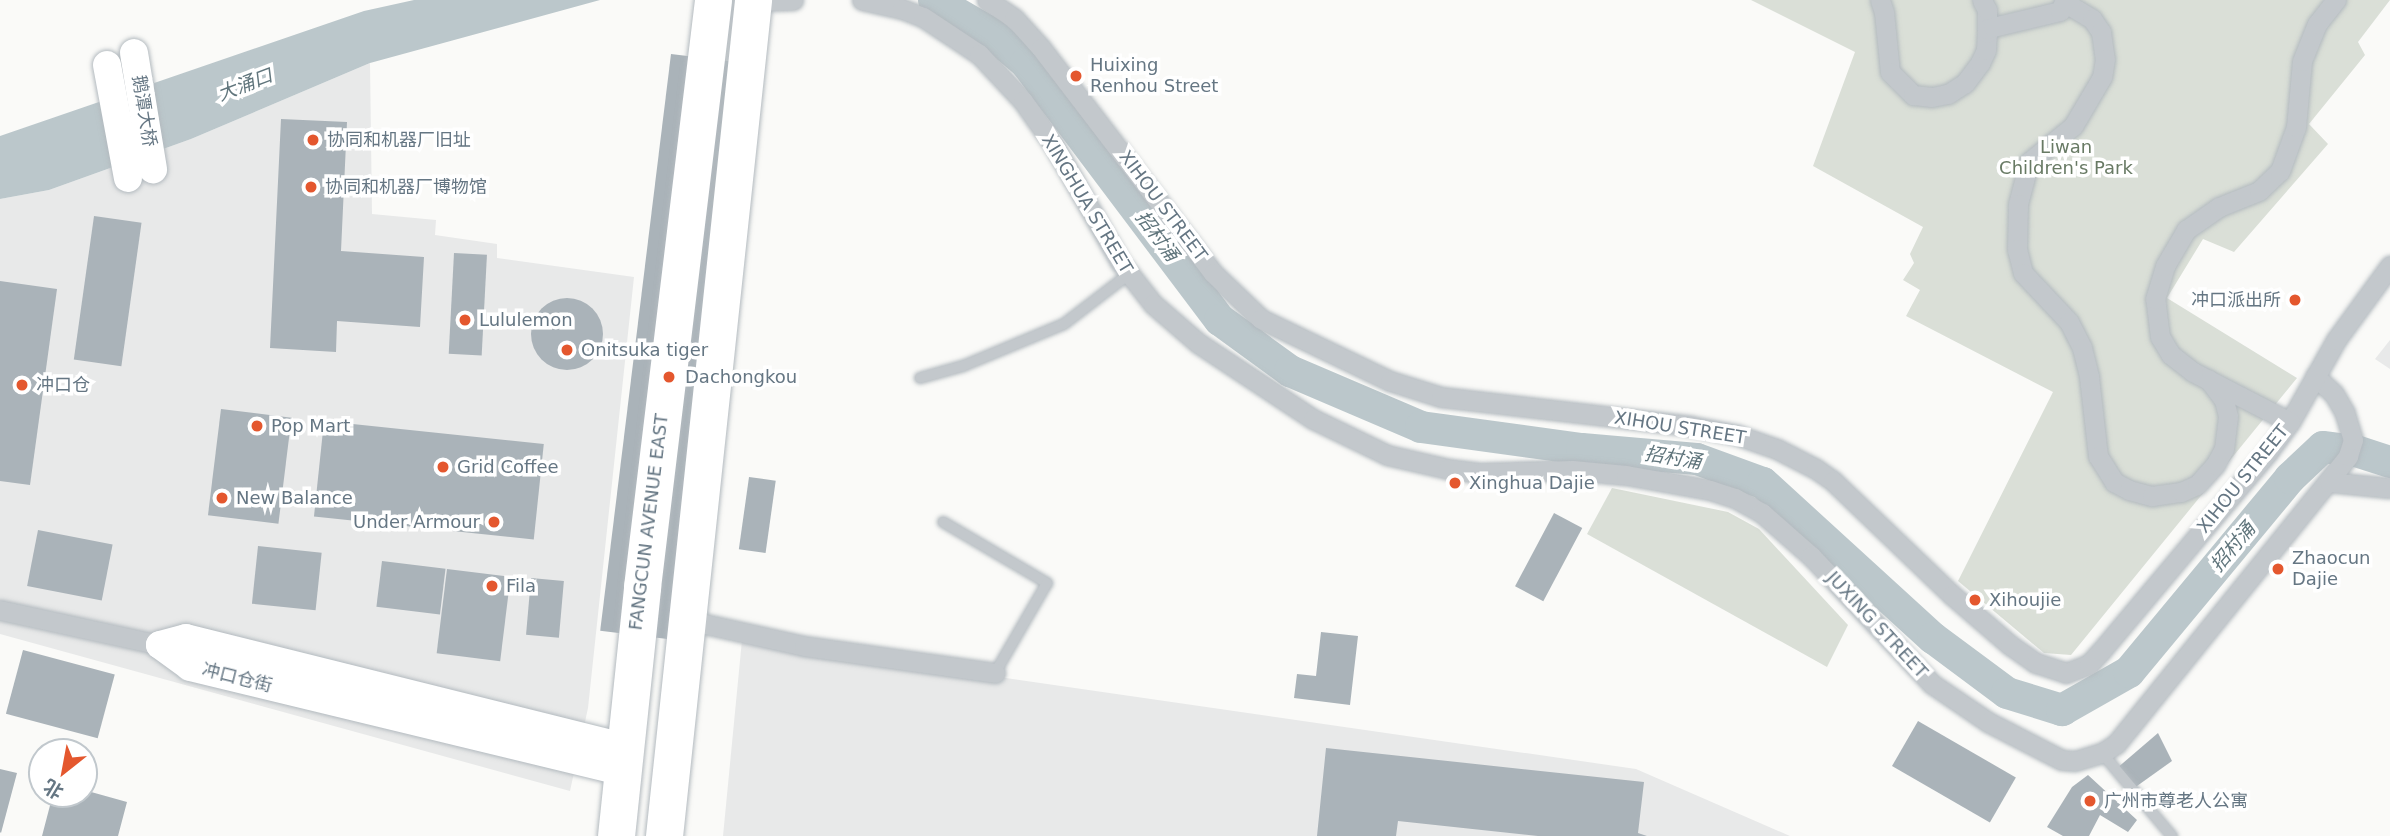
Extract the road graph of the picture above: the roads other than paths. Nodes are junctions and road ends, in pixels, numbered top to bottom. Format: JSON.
{"nodes":[{"id":1,"x":712,"y":0,"type":"edge"},
{"id":2,"x":793,"y":0,"type":"edge"},
{"id":3,"x":862,"y":0,"type":"edge"},
{"id":4,"x":987,"y":0,"type":"edge"},
{"id":5,"x":1880,"y":0,"type":"edge"},
{"id":6,"x":1982,"y":0,"type":"edge"},
{"id":7,"x":2336,"y":0,"type":"edge"},
{"id":8,"x":753,"y":1,"type":"edge"},
{"id":9,"x":2064,"y":1,"type":"edge"},
{"id":10,"x":1987,"y":33,"type":"junction"},
{"id":11,"x":134,"y":53,"type":"dead end"},
{"id":12,"x":107,"y":65,"type":"dead end"},
{"id":13,"x":2390,"y":266,"type":"edge"},
{"id":14,"x":1129,"y":274,"type":"junction"},
{"id":15,"x":2315,"y":376,"type":"junction"},
{"id":16,"x":919,"y":377,"type":"dead end"},
{"id":17,"x":2208,"y":379,"type":"junction"},
{"id":18,"x":2290,"y":422,"type":"junction"},
{"id":19,"x":1387,"y":455,"type":"joint"},
{"id":20,"x":2334,"y":475,"type":"junction"},
{"id":21,"x":2390,"y":488,"type":"edge"},
{"id":22,"x":943,"y":522,"type":"dead end"},
{"id":23,"x":0,"y":610,"type":"edge"},
{"id":24,"x":687,"y":620,"type":"junction"},
{"id":25,"x":160,"y":645,"type":"joint"},
{"id":26,"x":995,"y":673,"type":"joint"},
{"id":27,"x":2102,"y":753,"type":"junction"},
{"id":28,"x":623,"y":759,"type":"junction"},
{"id":29,"x":616,"y":836,"type":"edge"},
{"id":30,"x":664,"y":836,"type":"edge"},
{"id":31,"x":2172,"y":836,"type":"edge"}],
"edges":[{"from":1,"to":28,"type":"highway","name":"FANGCUN AVENUE EAST"},
{"from":2,"to":8,"type":"street"},
{"from":3,"to":14,"type":"street","name":"XINGHUA STREET"},
{"from":4,"to":18,"type":"street","name":"XIHOU STREET"},
{"from":5,"to":10,"type":"street"},
{"from":6,"to":10,"type":"street"},
{"from":7,"to":17,"type":"street"},
{"from":8,"to":24,"type":"highway"},
{"from":9,"to":10,"type":"street"},
{"from":9,"to":17,"type":"street"},
{"from":11,"to":12,"type":"street","name":"鹅潭大桥"},
{"from":13,"to":15,"type":"street","name":"XIHOU STREET"},
{"from":14,"to":16,"type":"lane"},
{"from":14,"to":19,"type":"street","name":"XINGHUA STREET"},
{"from":15,"to":18,"type":"street","name":"XIHOU STREET"},
{"from":15,"to":20,"type":"street","name":"JUXING STREET"},
{"from":17,"to":18,"type":"street"},
{"from":19,"to":27,"type":"street","name":"JUXING STREET"},
{"from":20,"to":21,"type":"street"},
{"from":20,"to":27,"type":"street","name":"JUXING STREET"},
{"from":22,"to":26,"type":"lane"},
{"from":23,"to":25,"type":"street"},
{"from":24,"to":26,"type":"street"},
{"from":24,"to":30,"type":"highway"},
{"from":25,"to":28,"type":"street","name":"冲口仓街"},
{"from":27,"to":31,"type":"lane"},
{"from":28,"to":29,"type":"highway","name":"FANGCUN AVENUE EAST"}]}
